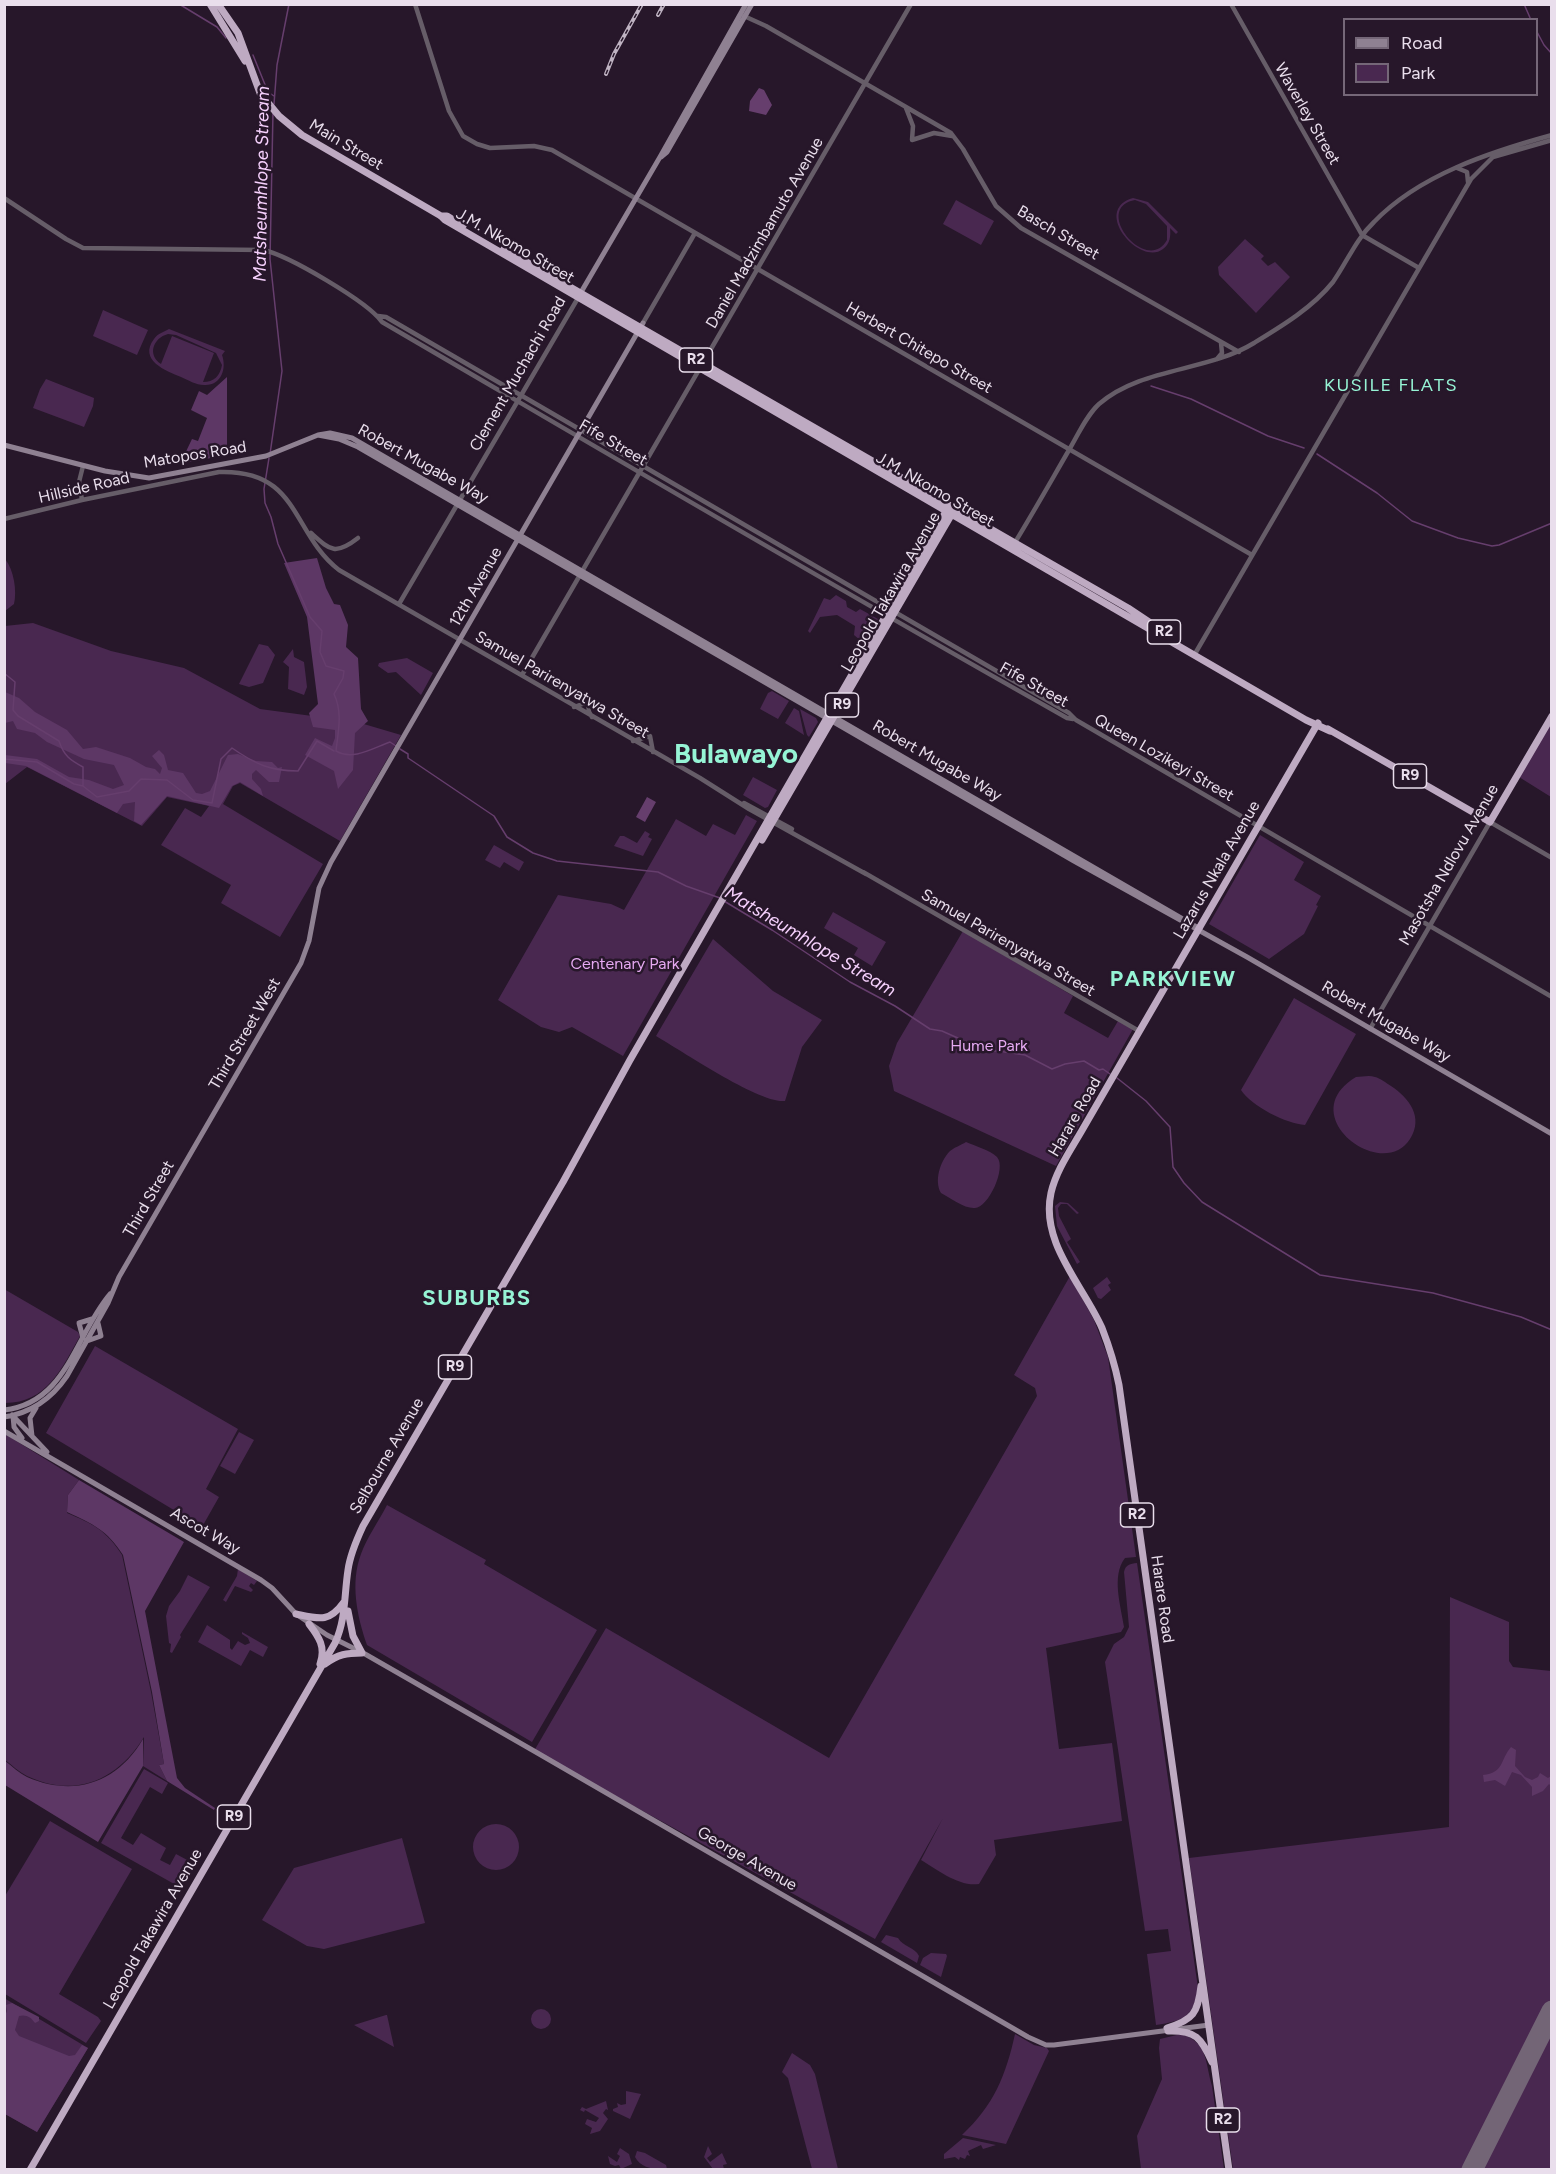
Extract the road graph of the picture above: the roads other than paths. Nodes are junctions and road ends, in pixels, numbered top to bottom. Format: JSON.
{"nodes":[{"id":1,"x":210,"y":4,"type":"edge"},
{"id":2,"x":218,"y":4,"type":"edge"},
{"id":3,"x":415,"y":4,"type":"edge"},
{"id":4,"x":746,"y":4,"type":"edge"},
{"id":5,"x":752,"y":4,"type":"edge"},
{"id":6,"x":911,"y":4,"type":"edge"},
{"id":7,"x":1232,"y":4,"type":"edge"},
{"id":8,"x":743,"y":15,"type":"junction"},
{"id":9,"x":254,"y":79,"type":"junction"},
{"id":10,"x":866,"y":83,"type":"junction"},
{"id":11,"x":904,"y":106,"type":"junction"},
{"id":12,"x":1551,"y":135,"type":"edge"},
{"id":13,"x":952,"y":136,"type":"junction"},
{"id":14,"x":1551,"y":140,"type":"edge"},
{"id":15,"x":1457,"y":168,"type":"junction"},
{"id":16,"x":1468,"y":183,"type":"junction"},
{"id":17,"x":4,"y":198,"type":"edge"},
{"id":18,"x":636,"y":199,"type":"junction"},
{"id":19,"x":441,"y":216,"type":"joint"},
{"id":20,"x":695,"y":233,"type":"junction"},
{"id":21,"x":1362,"y":235,"type":"junction"},
{"id":22,"x":1419,"y":268,"type":"junction"},
{"id":23,"x":757,"y":269,"type":"junction"},
{"id":24,"x":579,"y":295,"type":"junction"},
{"id":25,"x":640,"y":328,"type":"junction"},
{"id":26,"x":1221,"y":343,"type":"junction"},
{"id":27,"x":1239,"y":352,"type":"junction"},
{"id":28,"x":1216,"y":360,"type":"junction"},
{"id":29,"x":701,"y":366,"type":"junction"},
{"id":30,"x":519,"y":398,"type":"junction"},
{"id":31,"x":581,"y":430,"type":"junction"},
{"id":32,"x":318,"y":435,"type":"joint"},
{"id":33,"x":578,"y":437,"type":"junction"},
{"id":34,"x":4,"y":445,"type":"edge"},
{"id":35,"x":1069,"y":449,"type":"junction"},
{"id":36,"x":83,"y":465,"type":"junction"},
{"id":37,"x":643,"y":466,"type":"junction"},
{"id":38,"x":639,"y":472,"type":"junction"},
{"id":39,"x":82,"y":500,"type":"junction"},
{"id":40,"x":459,"y":502,"type":"junction"},
{"id":41,"x":950,"y":511,"type":"junction"},
{"id":42,"x":4,"y":519,"type":"edge"},
{"id":43,"x":307,"y":529,"type":"junction"},
{"id":44,"x":520,"y":537,"type":"junction"},
{"id":45,"x":357,"y":538,"type":"dead end"},
{"id":46,"x":1012,"y":548,"type":"junction"},
{"id":47,"x":1252,"y":555,"type":"junction"},
{"id":48,"x":339,"y":570,"type":"joint"},
{"id":49,"x":581,"y":573,"type":"junction"},
{"id":50,"x":399,"y":604,"type":"junction"},
{"id":51,"x":891,"y":614,"type":"junction"},
{"id":52,"x":461,"y":640,"type":"junction"},
{"id":53,"x":1196,"y":652,"type":"junction"},
{"id":54,"x":522,"y":675,"type":"junction"},
{"id":55,"x":574,"y":707,"type":"junction"},
{"id":56,"x":1551,"y":716,"type":"edge"},
{"id":57,"x":593,"y":717,"type":"junction"},
{"id":58,"x":831,"y":717,"type":"junction"},
{"id":59,"x":1076,"y":720,"type":"joint"},
{"id":60,"x":1317,"y":724,"type":"junction"},
{"id":61,"x":633,"y":741,"type":"junction"},
{"id":62,"x":653,"y":752,"type":"junction"},
{"id":63,"x":772,"y":819,"type":"junction"},
{"id":64,"x":1490,"y":822,"type":"junction"},
{"id":65,"x":1257,"y":827,"type":"junction"},
{"id":66,"x":1551,"y":858,"type":"edge"},
{"id":67,"x":724,"y":902,"type":"joint"},
{"id":68,"x":1429,"y":925,"type":"junction"},
{"id":69,"x":1198,"y":929,"type":"junction"},
{"id":70,"x":301,"y":963,"type":"joint"},
{"id":71,"x":1551,"y":997,"type":"edge"},
{"id":72,"x":1370,"y":1029,"type":"junction"},
{"id":73,"x":1139,"y":1031,"type":"junction"},
{"id":74,"x":212,"y":1118,"type":"joint"},
{"id":75,"x":1551,"y":1134,"type":"edge"},
{"id":76,"x":96,"y":1320,"type":"junction"},
{"id":77,"x":85,"y":1339,"type":"junction"},
{"id":78,"x":38,"y":1402,"type":"junction"},
{"id":79,"x":4,"y":1413,"type":"edge"},
{"id":80,"x":13,"y":1416,"type":"junction"},
{"id":81,"x":4,"y":1431,"type":"edge"},
{"id":82,"x":32,"y":1437,"type":"junction"},
{"id":83,"x":28,"y":1443,"type":"junction"},
{"id":84,"x":52,"y":1457,"type":"junction"},
{"id":85,"x":346,"y":1600,"type":"junction"},
{"id":86,"x":296,"y":1614,"type":"junction"},
{"id":87,"x":309,"y":1624,"type":"junction"},
{"id":88,"x":337,"y":1640,"type":"junction"},
{"id":89,"x":362,"y":1653,"type":"junction"},
{"id":90,"x":318,"y":1672,"type":"junction"},
{"id":91,"x":1202,"y":1974,"type":"junction"},
{"id":92,"x":1209,"y":2023,"type":"junction"},
{"id":93,"x":1167,"y":2029,"type":"junction"},
{"id":94,"x":1216,"y":2070,"type":"junction"},
{"id":95,"x":30,"y":2169,"type":"edge"},
{"id":96,"x":1229,"y":2169,"type":"edge"}],
"edges":[{"from":1,"to":9,"type":"highway","number":"R2"},
{"from":2,"to":9,"type":"highway","number":"R2"},
{"from":3,"to":18,"type":"street","name":"Herbert Chitepo Street"},
{"from":4,"to":8,"type":"main road","name":"Clement Muchachi Road"},
{"from":5,"to":8,"type":"main road","name":"Clement Muchachi Road"},
{"from":6,"to":10,"type":"street","name":"Daniel Madzimbamuto Avenue"},
{"from":7,"to":21,"type":"street","name":"Waverley Street"},
{"from":8,"to":10,"type":"street","name":"Basch Street"},
{"from":8,"to":18,"type":"main road","name":"Clement Muchachi Road"},
{"from":9,"to":19,"type":"highway","name":"Main Street","number":"R2"},
{"from":10,"to":11,"type":"street","name":"Basch Street"},
{"from":10,"to":23,"type":"street","name":"Daniel Madzimbamuto Avenue"},
{"from":11,"to":13,"type":"street","name":"Basch Street"},
{"from":11,"to":13,"type":"street"},
{"from":12,"to":15,"type":"street"},
{"from":13,"to":26,"type":"street","name":"Basch Street"},
{"from":14,"to":16,"type":"street"},
{"from":15,"to":16,"type":"street"},
{"from":15,"to":21,"type":"street"},
{"from":16,"to":22,"type":"street"},
{"from":17,"to":30,"type":"street","name":"Fife Street"},
{"from":18,"to":20,"type":"street","name":"Herbert Chitepo Street"},
{"from":18,"to":24,"type":"main road","name":"Clement Muchachi Road"},
{"from":19,"to":24,"type":"highway","name":"J.M. Nkomo Street","number":"R2"},
{"from":20,"to":23,"type":"street","name":"Herbert Chitepo Street"},
{"from":20,"to":25,"type":"street","name":"12th Avenue"},
{"from":21,"to":22,"type":"street"},
{"from":21,"to":27,"type":"street"},
{"from":22,"to":47,"type":"street"},
{"from":23,"to":29,"type":"street","name":"Daniel Madzimbamuto Avenue"},
{"from":23,"to":35,"type":"street","name":"Herbert Chitepo Street"},
{"from":24,"to":25,"type":"highway","name":"J.M. Nkomo Street","number":"R2"},
{"from":24,"to":30,"type":"street","name":"Clement Muchachi Road"},
{"from":25,"to":29,"type":"highway","name":"J.M. Nkomo Street","number":"R2"},
{"from":25,"to":31,"type":"main road","name":"12th Avenue"},
{"from":26,"to":27,"type":"street","name":"Basch Street"},
{"from":26,"to":28,"type":"street"},
{"from":27,"to":28,"type":"street"},
{"from":28,"to":35,"type":"street"},
{"from":29,"to":37,"type":"street","name":"Daniel Madzimbamuto Avenue"},
{"from":29,"to":41,"type":"highway","name":"J.M. Nkomo Street","number":"R2"},
{"from":30,"to":31,"type":"street","name":"Fife Street"},
{"from":30,"to":33,"type":"street","name":"Fife Street"},
{"from":30,"to":40,"type":"street","name":"Clement Muchachi Road"},
{"from":31,"to":33,"type":"main road","name":"12th Avenue"},
{"from":31,"to":37,"type":"street","name":"Fife Street"},
{"from":32,"to":36,"type":"main road","name":"Matopos Road"},
{"from":32,"to":40,"type":"main road","name":"Robert Mugabe Way"},
{"from":33,"to":38,"type":"street","name":"Fife Street"},
{"from":33,"to":44,"type":"main road","name":"12th Avenue"},
{"from":34,"to":36,"type":"main road","name":"Matopos Road"},
{"from":35,"to":46,"type":"street"},
{"from":35,"to":47,"type":"street","name":"Herbert Chitepo Street"},
{"from":36,"to":39,"type":"street"},
{"from":37,"to":38,"type":"street","name":"Daniel Madzimbamuto Avenue"},
{"from":37,"to":51,"type":"street","name":"Fife Street"},
{"from":38,"to":49,"type":"street","name":"Daniel Madzimbamuto Avenue"},
{"from":38,"to":51,"type":"street","name":"Fife Street"},
{"from":39,"to":42,"type":"street","name":"Hillside Road"},
{"from":39,"to":43,"type":"street","name":"Hillside Road"},
{"from":40,"to":44,"type":"main road","name":"Robert Mugabe Way"},
{"from":40,"to":50,"type":"street","name":"Clement Muchachi Road"},
{"from":41,"to":46,"type":"highway","name":"J.M. Nkomo Street","number":"R2"},
{"from":41,"to":51,"type":"highway","name":"Leopold Takawira Avenue","number":"R9"},
{"from":43,"to":45,"type":"street"},
{"from":43,"to":48,"type":"street","name":"Hillside Road"},
{"from":44,"to":49,"type":"main road","name":"Robert Mugabe Way"},
{"from":44,"to":52,"type":"main road","name":"12th Avenue"},
{"from":46,"to":53,"type":"highway","name":"J.M. Nkomo Street","number":"R2"},
{"from":46,"to":60,"type":"highway","name":"J.M. Nkomo Street","number":"R2"},
{"from":47,"to":53,"type":"street"},
{"from":48,"to":50,"type":"street","name":"Samuel Parirenyatwa Street"},
{"from":49,"to":54,"type":"street","name":"Daniel Madzimbamuto Avenue"},
{"from":49,"to":58,"type":"main road","name":"Robert Mugabe Way"},
{"from":50,"to":52,"type":"street","name":"Samuel Parirenyatwa Street"},
{"from":51,"to":58,"type":"highway","name":"Leopold Takawira Avenue","number":"R9"},
{"from":51,"to":59,"type":"street","name":"Fife Street"},
{"from":52,"to":54,"type":"street","name":"Samuel Parirenyatwa Street"},
{"from":52,"to":70,"type":"main road","name":"12th Avenue"},
{"from":53,"to":60,"type":"highway","name":"J.M. Nkomo Street","number":"R2"},
{"from":54,"to":55,"type":"street","name":"Samuel Parirenyatwa Street"},
{"from":55,"to":57,"type":"street","name":"Samuel Parirenyatwa Street"},
{"from":55,"to":57,"type":"street"},
{"from":56,"to":64,"type":"highway","name":"Masotsha Ndlovu Avenue"},
{"from":57,"to":61,"type":"street","name":"Samuel Parirenyatwa Street"},
{"from":58,"to":63,"type":"highway","name":"Leopold Takawira Avenue","number":"R9"},
{"from":58,"to":69,"type":"main road","name":"Robert Mugabe Way"},
{"from":59,"to":65,"type":"street","name":"Queen Lozikeyi Street"},
{"from":60,"to":64,"type":"highway","number":"R9"},
{"from":60,"to":65,"type":"highway","name":"Lazarus Nkala Avenue","number":"R2"},
{"from":61,"to":62,"type":"street","name":"Samuel Parirenyatwa Street"},
{"from":61,"to":62,"type":"street"},
{"from":62,"to":63,"type":"street","name":"Samuel Parirenyatwa Street"},
{"from":63,"to":67,"type":"highway","name":"Leopold Takawira Avenue","number":"R9"},
{"from":63,"to":73,"type":"street","name":"Samuel Parirenyatwa Street"},
{"from":64,"to":66,"type":"street"},
{"from":64,"to":68,"type":"street","name":"Masotsha Ndlovu Avenue"},
{"from":65,"to":68,"type":"street","name":"Queen Lozikeyi Street"},
{"from":65,"to":69,"type":"highway","name":"Lazarus Nkala Avenue","number":"R2"},
{"from":67,"to":85,"type":"highway","name":"Selbourne Avenue","number":"R9"},
{"from":68,"to":71,"type":"street","name":"Queen Lozikeyi Street"},
{"from":68,"to":72,"type":"street","name":"Masotsha Ndlovu Avenue"},
{"from":69,"to":72,"type":"main road","name":"Robert Mugabe Way"},
{"from":69,"to":73,"type":"highway","name":"Lazarus Nkala Avenue","number":"R2"},
{"from":70,"to":74,"type":"main road","name":"Third Street West"},
{"from":72,"to":75,"type":"main road","name":"Robert Mugabe Way"},
{"from":73,"to":91,"type":"highway","name":"Harare Road","number":"R2"},
{"from":74,"to":76,"type":"main road","name":"Third Street"},
{"from":76,"to":77,"type":"main road","name":"Third Street"},
{"from":76,"to":77,"type":"main road"},
{"from":76,"to":77,"type":"main road"},
{"from":77,"to":78,"type":"main road"},
{"from":78,"to":79,"type":"main road"},
{"from":78,"to":80,"type":"main road"},
{"from":78,"to":82,"type":"main road"},
{"from":79,"to":80,"type":"main road"},
{"from":80,"to":82,"type":"main road"},
{"from":80,"to":83,"type":"main road"},
{"from":81,"to":83,"type":"main road"},
{"from":82,"to":84,"type":"main road"},
{"from":83,"to":84,"type":"main road"},
{"from":84,"to":86,"type":"main road","name":"Ascot Way"},
{"from":85,"to":86,"type":"highway"},
{"from":85,"to":88,"type":"highway","name":"Selbourne Avenue","number":"R9"},
{"from":85,"to":89,"type":"highway"},
{"from":86,"to":87,"type":"main road","name":"Ascot Way"},
{"from":87,"to":88,"type":"main road","name":"Ascot Way"},
{"from":87,"to":90,"type":"highway"},
{"from":88,"to":89,"type":"main road","name":"George Avenue"},
{"from":88,"to":90,"type":"highway","name":"Leopold Takawira Avenue","number":"R9"},
{"from":89,"to":90,"type":"highway"},
{"from":89,"to":93,"type":"main road","name":"George Avenue"},
{"from":90,"to":95,"type":"highway","name":"Leopold Takawira Avenue","number":"R9"},
{"from":91,"to":92,"type":"highway","name":"Harare Road","number":"R2"},
{"from":91,"to":93,"type":"highway"},
{"from":92,"to":93,"type":"main road","name":"George Avenue"},
{"from":92,"to":94,"type":"highway","name":"Harare Road","number":"R2"},
{"from":93,"to":94,"type":"highway"},
{"from":94,"to":96,"type":"highway","name":"Harare Road","number":"R2"}]}
